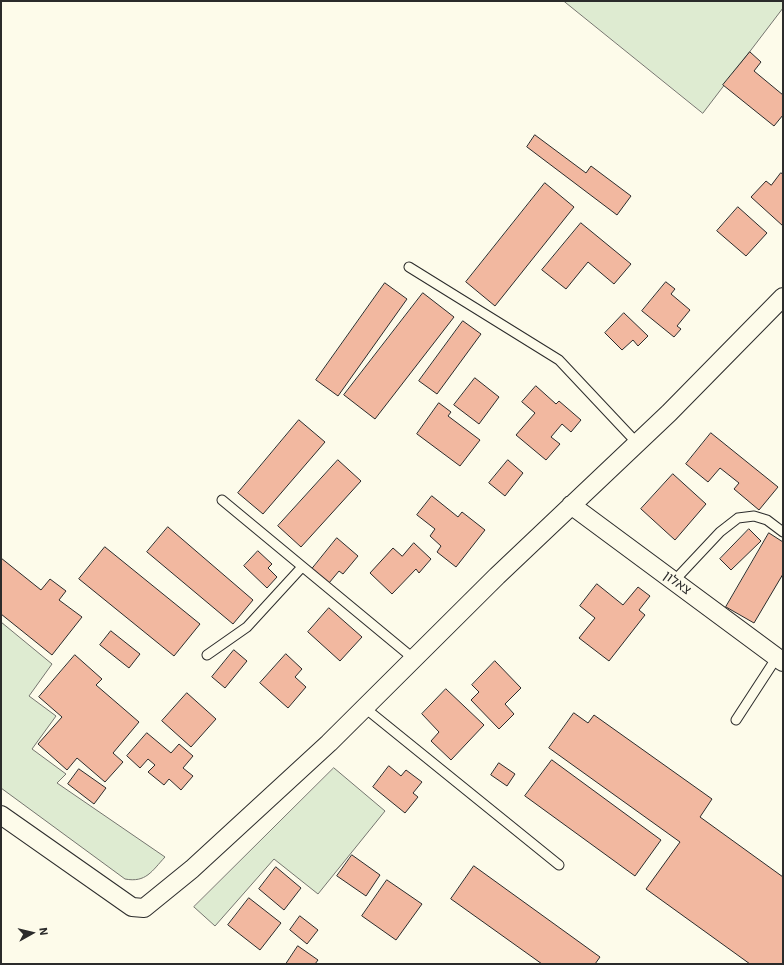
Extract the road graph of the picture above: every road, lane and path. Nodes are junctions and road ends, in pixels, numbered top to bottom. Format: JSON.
{"nodes":[{"id":1,"x":409,"y":267,"type":"dead end"},
{"id":2,"x":783,"y":297,"type":"edge"},
{"id":3,"x":637,"y":443,"type":"junction"},
{"id":4,"x":222,"y":500,"type":"dead end"},
{"id":5,"x":571,"y":505,"type":"junction"},
{"id":6,"x":783,"y":532,"type":"edge"},
{"id":7,"x":302,"y":567,"type":"junction"},
{"id":8,"x":674,"y":581,"type":"junction"},
{"id":9,"x":207,"y":655,"type":"dead end"},
{"id":10,"x":414,"y":659,"type":"junction"},
{"id":11,"x":780,"y":659,"type":"edge"},
{"id":12,"x":365,"y":708,"type":"junction"},
{"id":13,"x":736,"y":720,"type":"dead end"},
{"id":14,"x":1,"y":815,"type":"edge"},
{"id":15,"x":559,"y":865,"type":"dead end"}],
"edges":[{"from":1,"to":3,"type":"lane"},
{"from":2,"to":3,"type":"street"},
{"from":3,"to":5,"type":"street"},
{"from":4,"to":7,"type":"lane"},
{"from":5,"to":8,"type":"street","name":"צאלון"},
{"from":5,"to":10,"type":"street"},
{"from":6,"to":8,"type":"lane"},
{"from":7,"to":9,"type":"lane"},
{"from":7,"to":10,"type":"lane"},
{"from":8,"to":11,"type":"street","name":"צאלון"},
{"from":10,"to":12,"type":"street"},
{"from":11,"to":13,"type":"lane"},
{"from":12,"to":14,"type":"street"},
{"from":12,"to":15,"type":"lane"}]}
